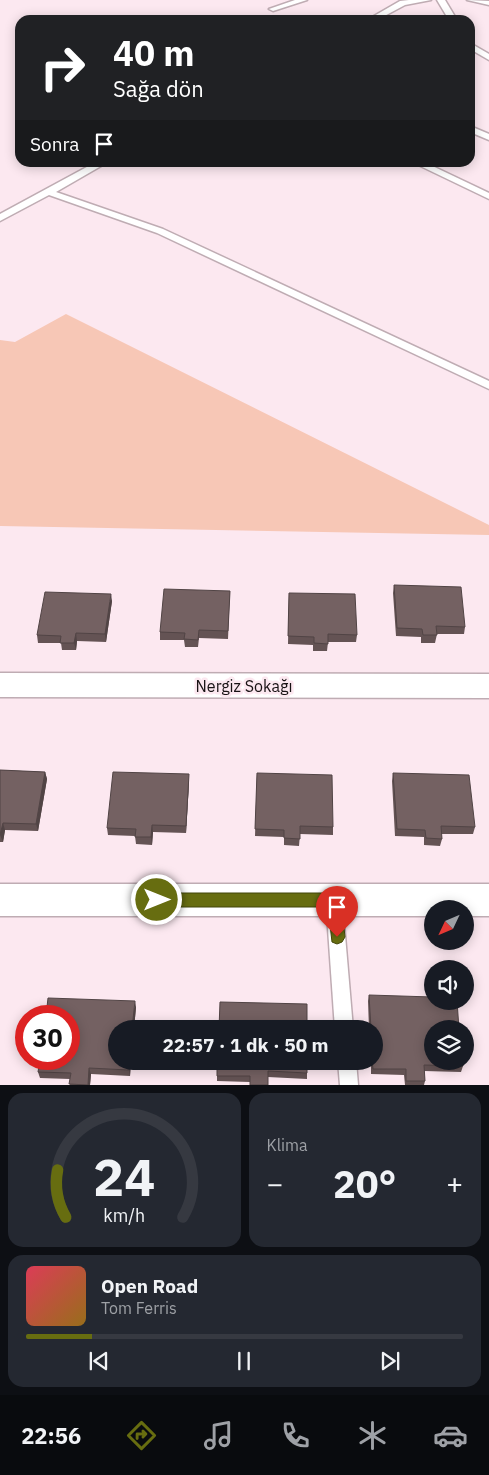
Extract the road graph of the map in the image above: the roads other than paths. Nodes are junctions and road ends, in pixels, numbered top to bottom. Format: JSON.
{"nodes":[{"id":1,"x":303,"y":0,"type":"edge"},
{"id":2,"x":427,"y":0,"type":"edge"},
{"id":3,"x":441,"y":0,"type":"edge"},
{"id":4,"x":471,"y":0,"type":"edge"},
{"id":5,"x":489,"y":2,"type":"edge"},
{"id":6,"x":273,"y":9,"type":"dead end"},
{"id":7,"x":380,"y":15,"type":"edge"},
{"id":8,"x":450,"y":15,"type":"edge"},
{"id":9,"x":475,"y":48,"type":"edge"},
{"id":10,"x":489,"y":58,"type":"edge"},
{"id":11,"x":475,"y":131,"type":"edge"},
{"id":12,"x":489,"y":137,"type":"edge"},
{"id":13,"x":95,"y":167,"type":"edge"},
{"id":14,"x":427,"y":167,"type":"edge"},
{"id":15,"x":48,"y":192,"type":"junction"},
{"id":16,"x":489,"y":196,"type":"edge"},
{"id":17,"x":0,"y":218,"type":"edge"},
{"id":18,"x":489,"y":385,"type":"edge"},
{"id":19,"x":0,"y":685,"type":"edge"},
{"id":20,"x":489,"y":686,"type":"edge"},
{"id":21,"x":0,"y":900,"type":"edge"},
{"id":22,"x":334,"y":900,"type":"junction"},
{"id":23,"x":489,"y":900,"type":"edge"},
{"id":24,"x":343,"y":1020,"type":"edge"},
{"id":25,"x":348,"y":1070,"type":"edge"},
{"id":26,"x":349,"y":1085,"type":"edge"}],
"edges":[{"from":1,"to":6,"type":"lane"},
{"from":2,"to":7,"type":"lane"},
{"from":3,"to":8,"type":"lane"},
{"from":4,"to":5,"type":"lane"},
{"from":9,"to":10,"type":"lane"},
{"from":11,"to":12,"type":"lane"},
{"from":13,"to":15,"type":"lane"},
{"from":14,"to":16,"type":"lane"},
{"from":15,"to":17,"type":"lane"},
{"from":15,"to":18,"type":"lane"},
{"from":19,"to":20,"type":"street","name":"Nergiz Sokağı"},
{"from":21,"to":22,"type":"street"},
{"from":22,"to":23,"type":"street"},
{"from":22,"to":24,"type":"lane"},
{"from":25,"to":26,"type":"lane"}]}
